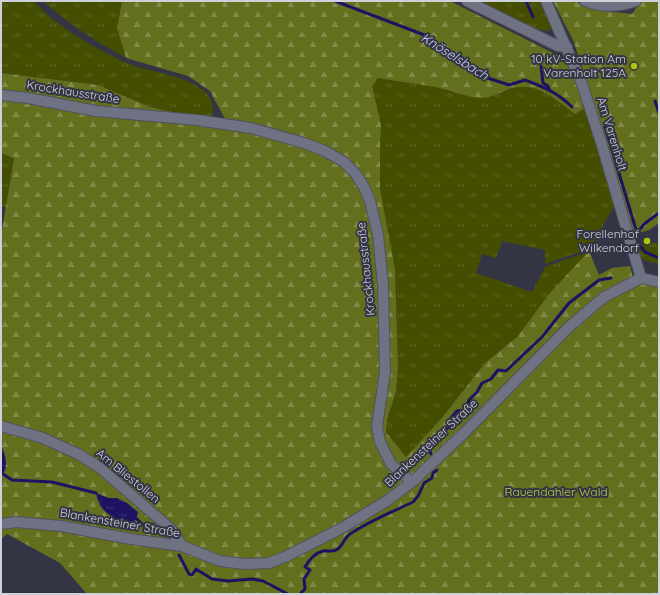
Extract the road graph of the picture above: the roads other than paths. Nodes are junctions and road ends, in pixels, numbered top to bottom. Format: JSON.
{"nodes":[{"id":1,"x":467,"y":1,"type":"edge"},
{"id":2,"x":546,"y":1,"type":"edge"},
{"id":3,"x":585,"y":1,"type":"edge"},
{"id":4,"x":636,"y":1,"type":"edge"},
{"id":5,"x":567,"y":47,"type":"junction"},
{"id":6,"x":1,"y":95,"type":"edge"},
{"id":7,"x":641,"y":278,"type":"junction"},
{"id":8,"x":659,"y":282,"type":"edge"},
{"id":9,"x":1,"y":426,"type":"edge"},
{"id":10,"x":412,"y":482,"type":"junction"},
{"id":11,"x":1,"y":524,"type":"edge"},
{"id":12,"x":182,"y":546,"type":"junction"}],
"edges":[{"from":1,"to":5,"type":"street"},
{"from":2,"to":5,"type":"street","name":"Am Varenholt"},
{"from":3,"to":4,"type":"street"},
{"from":5,"to":7,"type":"street","name":"Am Varenholt"},
{"from":6,"to":10,"type":"street","name":"Krockhausstraße"},
{"from":7,"to":8,"type":"street"},
{"from":7,"to":10,"type":"street","name":"Blankensteiner Straße"},
{"from":9,"to":12,"type":"street","name":"Am Bliestollen"},
{"from":10,"to":12,"type":"street","name":"Blankensteiner Straße"},
{"from":11,"to":12,"type":"street","name":"Blankensteiner Straße"}]}
